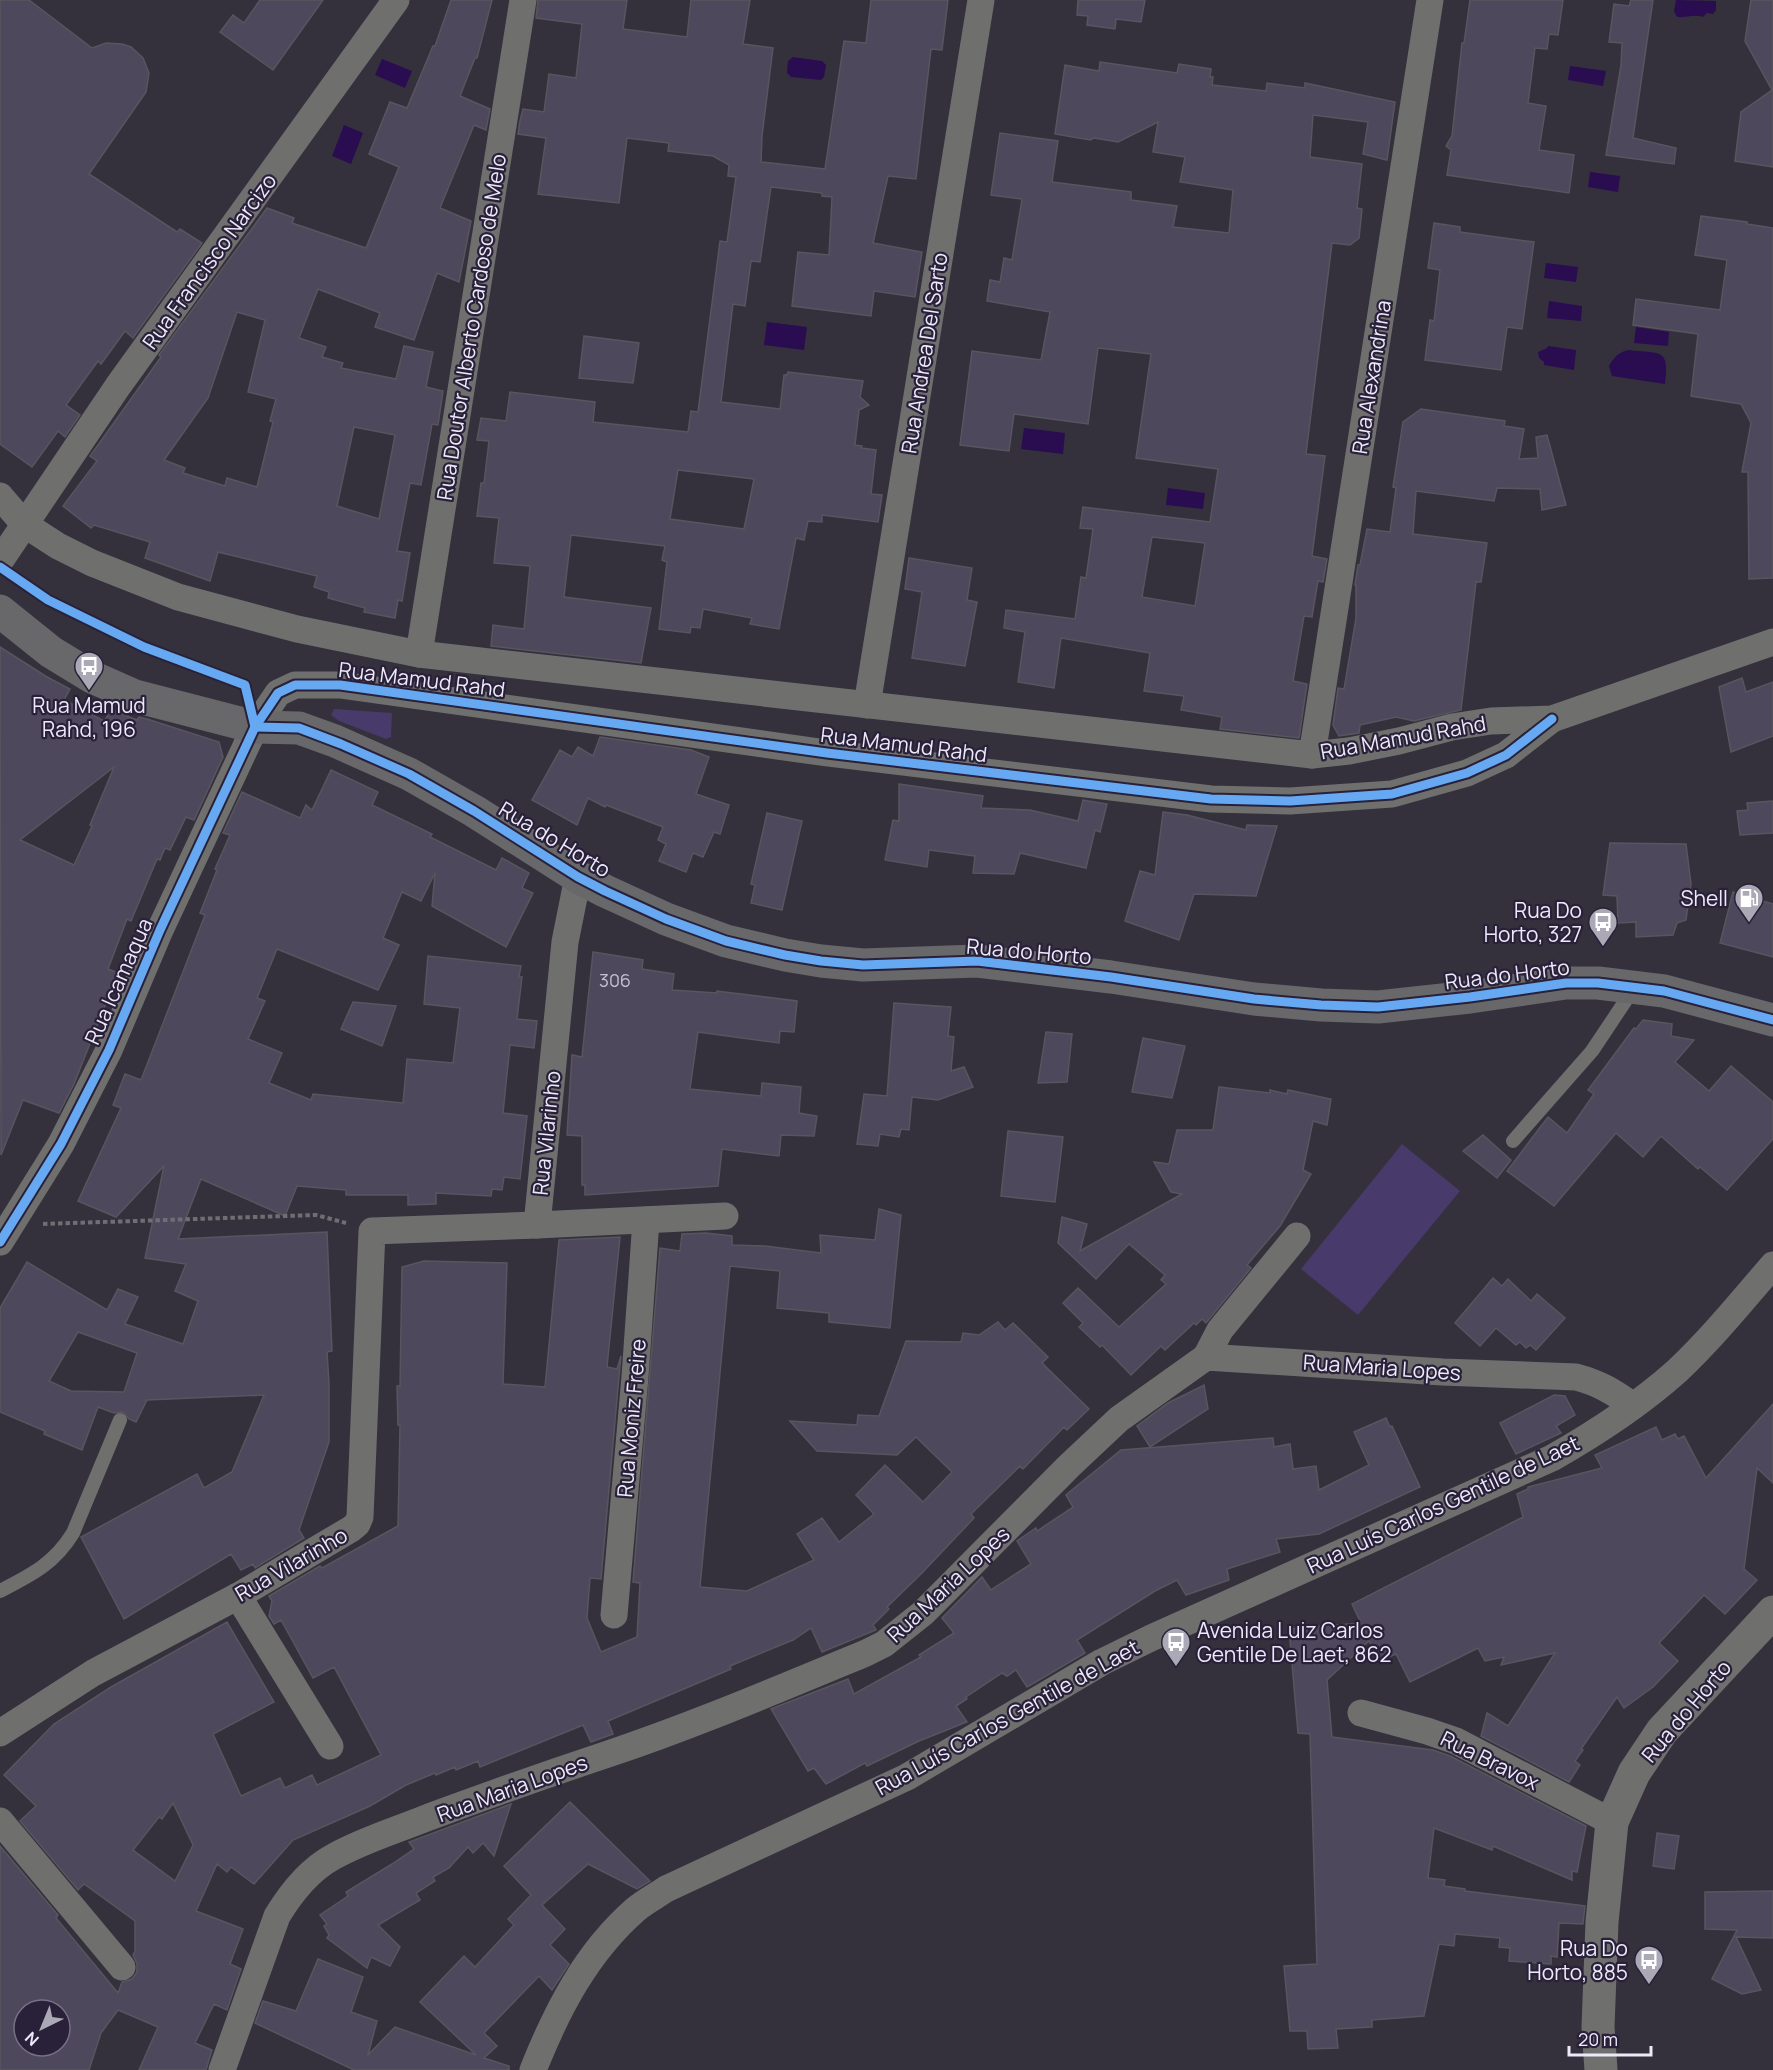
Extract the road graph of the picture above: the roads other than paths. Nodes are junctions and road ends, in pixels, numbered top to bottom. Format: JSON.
{"nodes":[{"id":1,"x":396,"y":0,"type":"edge"},
{"id":2,"x":523,"y":0,"type":"edge"},
{"id":3,"x":981,"y":0,"type":"edge"},
{"id":4,"x":1430,"y":0,"type":"edge"},
{"id":5,"x":0,"y":496,"type":"edge"},
{"id":6,"x":24,"y":524,"type":"junction"},
{"id":7,"x":0,"y":561,"type":"edge"},
{"id":8,"x":0,"y":611,"type":"edge"},
{"id":9,"x":1773,"y":642,"type":"edge"},
{"id":10,"x":419,"y":654,"type":"junction"},
{"id":11,"x":867,"y":705,"type":"junction"},
{"id":12,"x":1552,"y":719,"type":"junction"},
{"id":13,"x":255,"y":727,"type":"junction"},
{"id":14,"x":1312,"y":755,"type":"junction"},
{"id":15,"x":578,"y":877,"type":"junction"},
{"id":16,"x":1635,"y":986,"type":"junction"},
{"id":17,"x":1773,"y":1020,"type":"edge"},
{"id":18,"x":1513,"y":1141,"type":"dead end"},
{"id":19,"x":725,"y":1216,"type":"dead end"},
{"id":20,"x":646,"y":1220,"type":"junction"},
{"id":21,"x":537,"y":1226,"type":"junction"},
{"id":22,"x":6,"y":1233,"type":"edge"},
{"id":23,"x":1297,"y":1236,"type":"dead end"},
{"id":24,"x":1773,"y":1265,"type":"edge"},
{"id":25,"x":1206,"y":1356,"type":"junction"},
{"id":26,"x":1633,"y":1406,"type":"junction"},
{"id":27,"x":120,"y":1420,"type":"dead end"},
{"id":28,"x":0,"y":1591,"type":"edge"},
{"id":29,"x":238,"y":1596,"type":"junction"},
{"id":30,"x":1773,"y":1612,"type":"edge"},
{"id":31,"x":614,"y":1615,"type":"dead end"},
{"id":32,"x":1361,"y":1713,"type":"dead end"},
{"id":33,"x":0,"y":1733,"type":"edge"},
{"id":34,"x":330,"y":1746,"type":"dead end"},
{"id":35,"x":0,"y":1821,"type":"edge"},
{"id":36,"x":1612,"y":1822,"type":"junction"},
{"id":37,"x":122,"y":1967,"type":"dead end"},
{"id":38,"x":222,"y":2070,"type":"edge"},
{"id":39,"x":533,"y":2070,"type":"edge"},
{"id":40,"x":1600,"y":2070,"type":"edge"}],
"edges":[{"from":1,"to":6,"type":"street","name":"Rua Francisco Narcizo"},
{"from":2,"to":10,"type":"street","name":"Rua Doutor Alberto Cardoso de Melo"},
{"from":3,"to":11,"type":"street","name":"Rua Andrea Del Sarto"},
{"from":4,"to":14,"type":"street","name":"Rua Alexandrina"},
{"from":5,"to":6,"type":"street","name":"Rua Mamud Rahd"},
{"from":6,"to":7,"type":"street"},
{"from":6,"to":10,"type":"street","name":"Rua Mamud Rahd"},
{"from":8,"to":13,"type":"main road"},
{"from":9,"to":12,"type":"street","name":"Rua Mamud Rahd"},
{"from":10,"to":11,"type":"street","name":"Rua Mamud Rahd"},
{"from":11,"to":14,"type":"street","name":"Rua Mamud Rahd"},
{"from":12,"to":13,"type":"street","name":"Rua Mamud Rahd"},
{"from":12,"to":14,"type":"street","name":"Rua Mamud Rahd"},
{"from":13,"to":15,"type":"main road","name":"Rua do Horto"},
{"from":13,"to":22,"type":"street","name":"Rua Icamaqua"},
{"from":15,"to":16,"type":"main road","name":"Rua do Horto"},
{"from":15,"to":21,"type":"street","name":"Rua Vilarinho"},
{"from":16,"to":17,"type":"main road","name":"Rua do Horto"},
{"from":16,"to":18,"type":"lane"},
{"from":19,"to":20,"type":"street"},
{"from":20,"to":21,"type":"street"},
{"from":20,"to":31,"type":"street","name":"Rua Moniz Freire"},
{"from":21,"to":29,"type":"street","name":"Rua Vilarinho"},
{"from":23,"to":25,"type":"street"},
{"from":24,"to":26,"type":"street","name":"Rua Luís Carlos Gentile de Laet"},
{"from":25,"to":26,"type":"street","name":"Rua Maria Lopes"},
{"from":25,"to":38,"type":"street","name":"Rua Maria Lopes"},
{"from":26,"to":39,"type":"street","name":"Rua Luís Carlos Gentile de Laet"},
{"from":27,"to":28,"type":"lane"},
{"from":29,"to":33,"type":"street","name":"Rua Vilarinho"},
{"from":29,"to":34,"type":"street"},
{"from":30,"to":36,"type":"street","name":"Rua do Horto"},
{"from":32,"to":36,"type":"street","name":"Rua Bravox"},
{"from":35,"to":37,"type":"street"},
{"from":36,"to":40,"type":"street","name":"Rua do Horto"}]}
